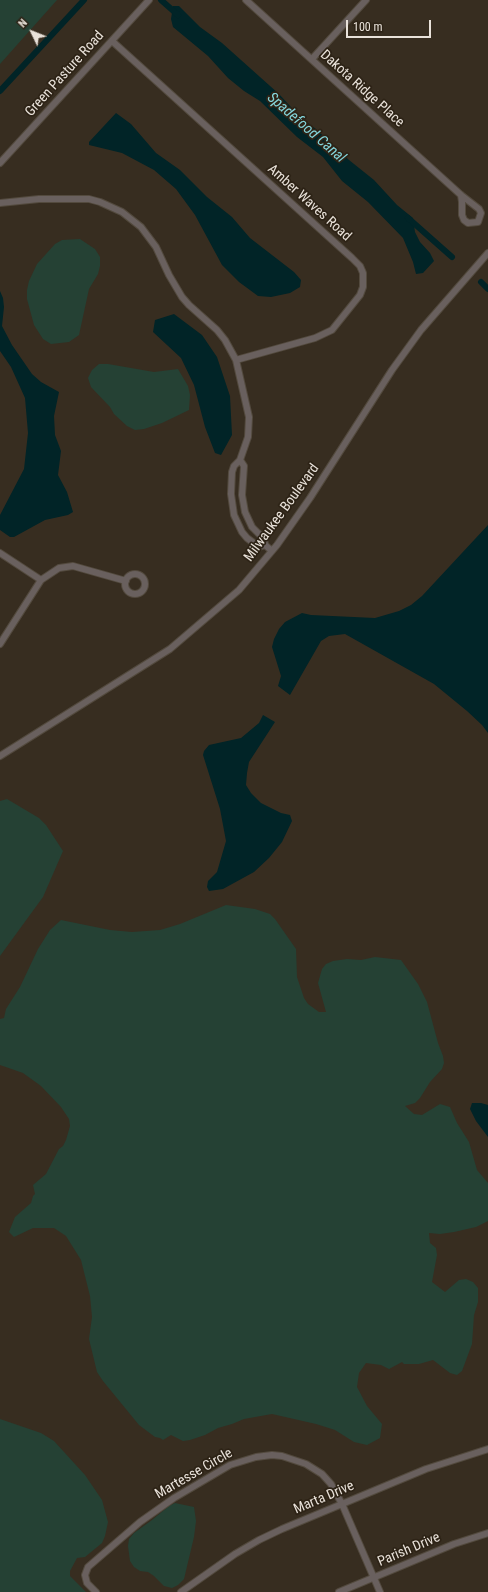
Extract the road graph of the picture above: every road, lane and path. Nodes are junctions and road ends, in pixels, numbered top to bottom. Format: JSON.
{"nodes":[{"id":1,"x":149,"y":0,"type":"edge"},
{"id":2,"x":246,"y":0,"type":"edge"},
{"id":3,"x":366,"y":0,"type":"edge"},
{"id":4,"x":112,"y":41,"type":"junction"},
{"id":5,"x":312,"y":60,"type":"junction"},
{"id":6,"x":0,"y":163,"type":"edge"},
{"id":7,"x":460,"y":195,"type":"junction"},
{"id":8,"x":0,"y":203,"type":"edge"},
{"id":9,"x":488,"y":253,"type":"edge"},
{"id":10,"x":236,"y":360,"type":"junction"},
{"id":11,"x":240,"y":460,"type":"junction"},
{"id":12,"x":231,"y":494,"type":"junction"},
{"id":13,"x":242,"y":495,"type":"junction"},
{"id":14,"x":265,"y":545,"type":"junction"},
{"id":15,"x":272,"y":551,"type":"junction"},
{"id":16,"x":0,"y":553,"type":"edge"},
{"id":17,"x":41,"y":580,"type":"junction"},
{"id":18,"x":126,"y":581,"type":"dead end"},
{"id":19,"x":0,"y":644,"type":"edge"},
{"id":20,"x":0,"y":756,"type":"edge"},
{"id":21,"x":488,"y":1448,"type":"edge"},
{"id":22,"x":342,"y":1504,"type":"junction"},
{"id":23,"x":488,"y":1533,"type":"edge"},
{"id":24,"x":374,"y":1577,"type":"junction"},
{"id":25,"x":96,"y":1592,"type":"edge"},
{"id":26,"x":181,"y":1592,"type":"edge"},
{"id":27,"x":339,"y":1592,"type":"edge"},
{"id":28,"x":380,"y":1592,"type":"edge"}],
"edges":[{"from":1,"to":4,"type":"street","name":"Green Pasture Road"},
{"from":2,"to":5,"type":"street","name":"Dakota Ridge Place"},
{"from":3,"to":5,"type":"street"},
{"from":4,"to":6,"type":"street","name":"Green Pasture Road"},
{"from":4,"to":10,"type":"street","name":"Amber Waves Road"},
{"from":5,"to":7,"type":"street","name":"Dakota Ridge Place"},
{"from":7,"to":7,"type":"street","name":"Dakota Ridge Place"},
{"from":8,"to":10,"type":"street"},
{"from":9,"to":15,"type":"street","name":"Milwaukee Boulevard"},
{"from":10,"to":11,"type":"street"},
{"from":11,"to":12,"type":"street"},
{"from":11,"to":13,"type":"street"},
{"from":12,"to":13,"type":"street"},
{"from":12,"to":14,"type":"street"},
{"from":13,"to":14,"type":"street"},
{"from":14,"to":15,"type":"street"},
{"from":15,"to":20,"type":"street","name":"Milwaukee Boulevard"},
{"from":16,"to":17,"type":"street"},
{"from":17,"to":18,"type":"street"},
{"from":17,"to":19,"type":"street"},
{"from":21,"to":22,"type":"street","name":"Marta Drive"},
{"from":22,"to":24,"type":"street","name":"Martesse Circle"},
{"from":22,"to":25,"type":"street","name":"Martesse Circle"},
{"from":22,"to":26,"type":"street","name":"Marta Drive"},
{"from":23,"to":24,"type":"street","name":"Parish Drive"},
{"from":24,"to":27,"type":"street","name":"Parish Drive"},
{"from":24,"to":28,"type":"street","name":"Martesse Circle"}]}
